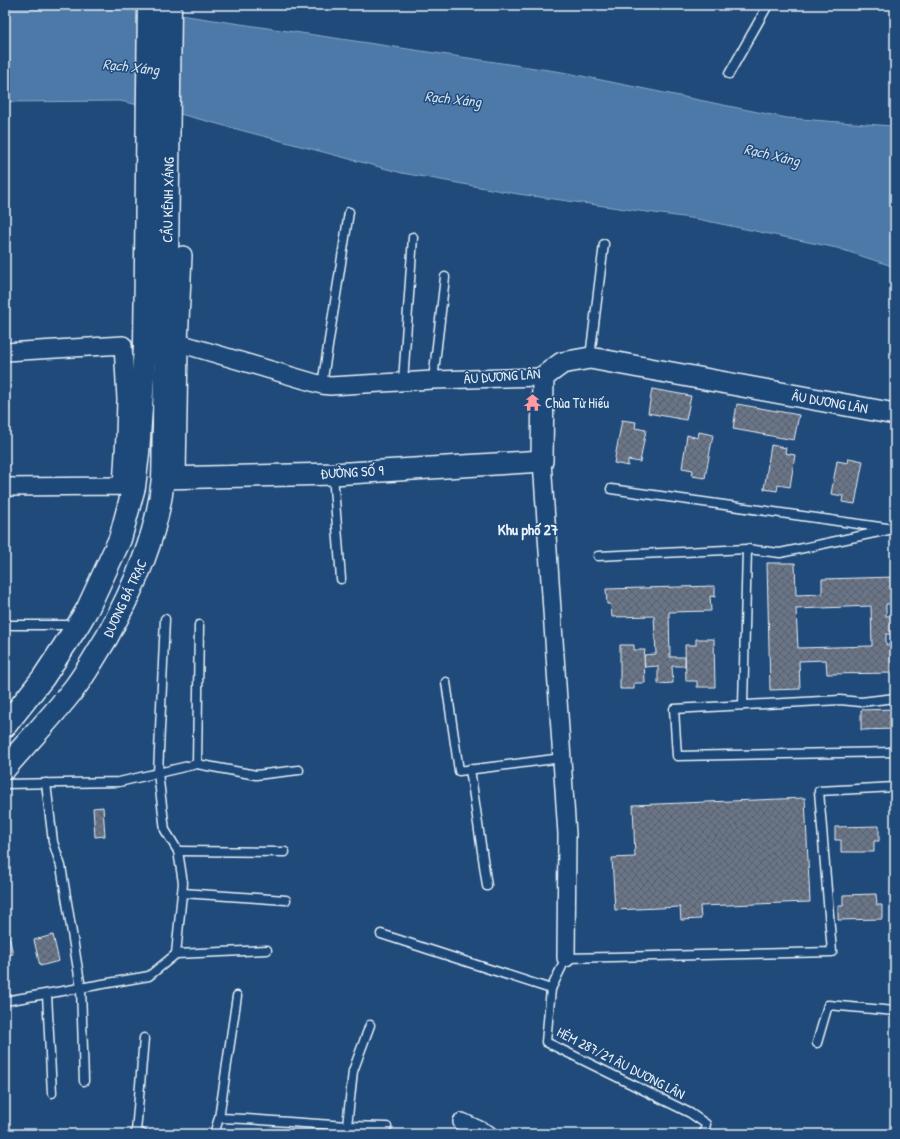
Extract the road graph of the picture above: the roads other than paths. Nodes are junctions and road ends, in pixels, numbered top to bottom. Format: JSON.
{"nodes":[{"id":1,"x":149,"y":5,"type":"edge"},
{"id":2,"x":170,"y":5,"type":"edge"},
{"id":3,"x":768,"y":5,"type":"edge"},
{"id":4,"x":729,"y":74,"type":"dead end"},
{"id":5,"x":349,"y":212,"type":"dead end"},
{"id":6,"x":413,"y":237,"type":"dead end"},
{"id":7,"x":604,"y":244,"type":"dead end"},
{"id":8,"x":183,"y":255,"type":"dead end"},
{"id":9,"x":445,"y":276,"type":"dead end"},
{"id":10,"x":179,"y":343,"type":"junction"},
{"id":11,"x":5,"y":352,"type":"edge"},
{"id":12,"x":590,"y":358,"type":"junction"},
{"id":13,"x":543,"y":377,"type":"junction"},
{"id":14,"x":433,"y":380,"type":"junction"},
{"id":15,"x":403,"y":382,"type":"junction"},
{"id":16,"x":322,"y":385,"type":"junction"},
{"id":17,"x":164,"y":395,"type":"joint"},
{"id":18,"x":895,"y":414,"type":"edge"},
{"id":19,"x":542,"y":461,"type":"junction"},
{"id":20,"x":333,"y":474,"type":"junction"},
{"id":21,"x":170,"y":478,"type":"junction"},
{"id":22,"x":5,"y":486,"type":"edge"},
{"id":23,"x":128,"y":486,"type":"junction"},
{"id":24,"x":611,"y":489,"type":"dead end"},
{"id":25,"x":894,"y":529,"type":"edge"},
{"id":26,"x":747,"y":549,"type":"junction"},
{"id":27,"x":598,"y":556,"type":"dead end"},
{"id":28,"x":341,"y":579,"type":"dead end"},
{"id":29,"x":165,"y":619,"type":"dead end"},
{"id":30,"x":5,"y":625,"type":"edge"},
{"id":31,"x":78,"y":625,"type":"junction"},
{"id":32,"x":199,"y":625,"type":"dead end"},
{"id":33,"x":446,"y":682,"type":"dead end"},
{"id":34,"x":895,"y":698,"type":"edge"},
{"id":35,"x":743,"y":705,"type":"junction"},
{"id":36,"x":5,"y":726,"type":"edge"},
{"id":37,"x":895,"y":752,"type":"edge"},
{"id":38,"x":562,"y":758,"type":"junction"},
{"id":39,"x":197,"y":764,"type":"junction"},
{"id":40,"x":5,"y":768,"type":"edge"},
{"id":41,"x":470,"y":769,"type":"junction"},
{"id":42,"x":299,"y":770,"type":"dead end"},
{"id":43,"x":158,"y":773,"type":"junction"},
{"id":44,"x":46,"y":783,"type":"junction"},
{"id":45,"x":5,"y":784,"type":"edge"},
{"id":46,"x":895,"y":788,"type":"edge"},
{"id":47,"x":178,"y":851,"type":"junction"},
{"id":48,"x":285,"y":852,"type":"dead end"},
{"id":49,"x":487,"y":886,"type":"dead end"},
{"id":50,"x":182,"y":893,"type":"junction"},
{"id":51,"x":286,"y":900,"type":"dead end"},
{"id":52,"x":382,"y":934,"type":"dead end"},
{"id":53,"x":267,"y":950,"type":"dead end"},
{"id":54,"x":176,"y":954,"type":"junction"},
{"id":55,"x":566,"y":958,"type":"junction"},
{"id":56,"x":81,"y":988,"type":"junction"},
{"id":57,"x":551,"y":989,"type":"junction"},
{"id":58,"x":48,"y":994,"type":"junction"},
{"id":59,"x":237,"y":996,"type":"dead end"},
{"id":60,"x":5,"y":1001,"type":"edge"},
{"id":61,"x":895,"y":1011,"type":"edge"},
{"id":62,"x":370,"y":1025,"type":"dead end"},
{"id":63,"x":144,"y":1038,"type":"dead end"},
{"id":64,"x":816,"y":1043,"type":"dead end"},
{"id":65,"x":84,"y":1081,"type":"dead end"},
{"id":66,"x":52,"y":1093,"type":"dead end"},
{"id":67,"x":219,"y":1118,"type":"junction"},
{"id":68,"x":462,"y":1122,"type":"dead end"},
{"id":69,"x":347,"y":1126,"type":"junction"},
{"id":70,"x":387,"y":1127,"type":"dead end"},
{"id":71,"x":143,"y":1134,"type":"edge"},
{"id":72,"x":214,"y":1134,"type":"edge"},
{"id":73,"x":488,"y":1134,"type":"edge"},
{"id":74,"x":704,"y":1134,"type":"edge"}],
"edges":[{"from":1,"to":23,"type":"main road","name":"CẦU KÊNH XÁNG"},
{"from":2,"to":17,"type":"main road","name":"CẦU KÊNH XÁNG"},
{"from":3,"to":4,"type":"lane"},
{"from":5,"to":16,"type":"lane"},
{"from":6,"to":15,"type":"lane"},
{"from":7,"to":12,"type":"lane"},
{"from":8,"to":10,"type":"street"},
{"from":9,"to":14,"type":"lane"},
{"from":10,"to":16,"type":"street","name":"ÂU DƯƠNG LÂN"},
{"from":10,"to":21,"type":"street"},
{"from":11,"to":23,"type":"street"},
{"from":12,"to":13,"type":"street","name":"ÂU DƯƠNG LÂN"},
{"from":12,"to":18,"type":"street","name":"ÂU DƯƠNG LÂN"},
{"from":13,"to":14,"type":"street","name":"ÂU DƯƠNG LÂN"},
{"from":13,"to":19,"type":"street"},
{"from":14,"to":15,"type":"street","name":"ÂU DƯƠNG LÂN"},
{"from":15,"to":16,"type":"street","name":"ÂU DƯƠNG LÂN"},
{"from":17,"to":21,"type":"main road","name":"DƯƠNG BÁ TRẠC"},
{"from":19,"to":20,"type":"street","name":"ĐƯỜNG SỐ 9"},
{"from":19,"to":38,"type":"street"},
{"from":20,"to":21,"type":"street","name":"ĐƯỜNG SỐ 9"},
{"from":20,"to":28,"type":"lane"},
{"from":21,"to":40,"type":"main road","name":"DƯƠNG BÁ TRẠC"},
{"from":22,"to":23,"type":"street"},
{"from":23,"to":31,"type":"main road"},
{"from":24,"to":25,"type":"lane"},
{"from":25,"to":26,"type":"lane"},
{"from":26,"to":27,"type":"lane"},
{"from":26,"to":35,"type":"lane"},
{"from":29,"to":43,"type":"lane"},
{"from":30,"to":31,"type":"lane"},
{"from":31,"to":36,"type":"main road"},
{"from":32,"to":39,"type":"lane"},
{"from":33,"to":41,"type":"lane"},
{"from":34,"to":35,"type":"lane"},
{"from":35,"to":37,"type":"lane"},
{"from":38,"to":41,"type":"lane"},
{"from":38,"to":55,"type":"street"},
{"from":39,"to":42,"type":"lane"},
{"from":39,"to":43,"type":"lane"},
{"from":41,"to":49,"type":"lane"},
{"from":43,"to":44,"type":"lane"},
{"from":43,"to":47,"type":"lane"},
{"from":44,"to":45,"type":"lane"},
{"from":44,"to":56,"type":"lane"},
{"from":46,"to":55,"type":"lane"},
{"from":47,"to":48,"type":"lane"},
{"from":47,"to":50,"type":"lane"},
{"from":50,"to":51,"type":"lane"},
{"from":50,"to":54,"type":"lane"},
{"from":52,"to":57,"type":"lane"},
{"from":53,"to":54,"type":"lane"},
{"from":54,"to":56,"type":"lane"},
{"from":55,"to":57,"type":"lane"},
{"from":56,"to":58,"type":"lane"},
{"from":56,"to":65,"type":"lane"},
{"from":57,"to":74,"type":"lane","name":"HẺM 287/21 ÂU DƯƠNG LÂN"},
{"from":58,"to":60,"type":"lane"},
{"from":58,"to":66,"type":"lane"},
{"from":59,"to":67,"type":"lane"},
{"from":61,"to":64,"type":"lane"},
{"from":62,"to":69,"type":"lane"},
{"from":63,"to":71,"type":"lane"},
{"from":67,"to":69,"type":"lane"},
{"from":67,"to":72,"type":"lane"},
{"from":68,"to":73,"type":"street"},
{"from":69,"to":70,"type":"lane"}]}
